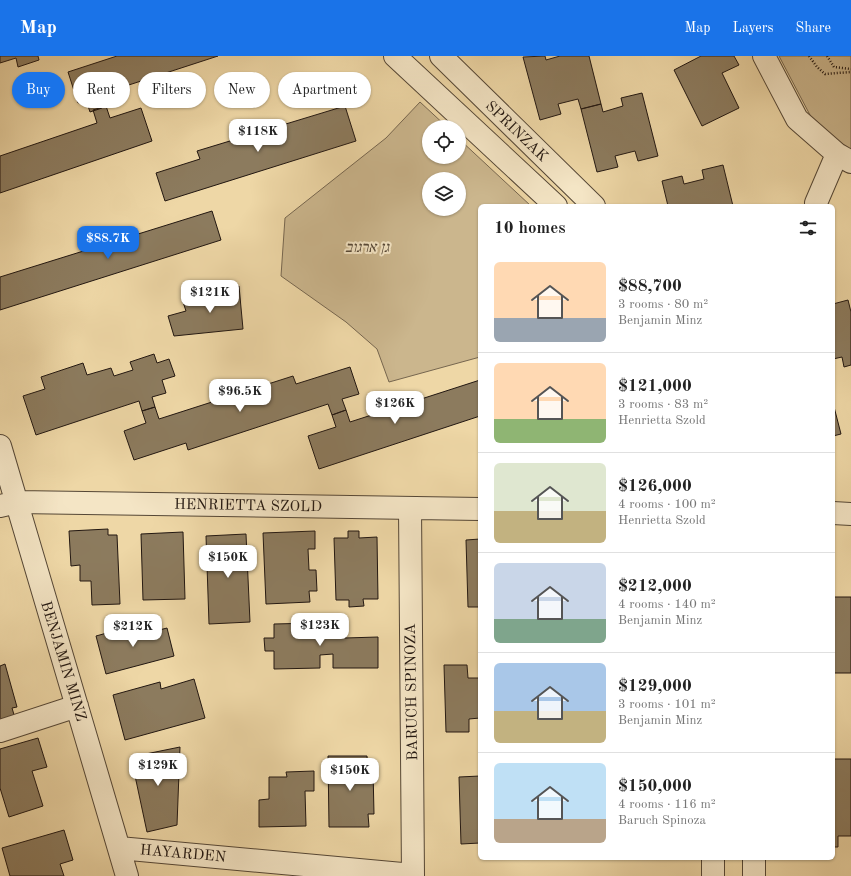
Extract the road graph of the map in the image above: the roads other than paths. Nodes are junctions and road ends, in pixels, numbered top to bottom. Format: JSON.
{"nodes":[{"id":1,"x":395,"y":56,"type":"edge"},
{"id":2,"x":764,"y":56,"type":"edge"},
{"id":3,"x":449,"y":59,"type":"edge"},
{"id":4,"x":427,"y":88,"type":"junction"},
{"id":5,"x":844,"y":158,"type":"edge"},
{"id":6,"x":554,"y":204,"type":"edge"},
{"id":7,"x":592,"y":204,"type":"edge"},
{"id":8,"x":816,"y":204,"type":"edge"},
{"id":9,"x":0,"y":446,"type":"edge"},
{"id":10,"x":8,"y":504,"type":"edge"},
{"id":11,"x":410,"y":508,"type":"junction"},
{"id":12,"x":478,"y":509,"type":"edge"},
{"id":13,"x":835,"y":513,"type":"edge"},
{"id":14,"x":851,"y":514,"type":"edge"},
{"id":15,"x":77,"y":706,"type":"junction"},
{"id":16,"x":0,"y":731,"type":"edge"},
{"id":17,"x":119,"y":848,"type":"junction"},
{"id":18,"x":713,"y":860,"type":"edge"},
{"id":19,"x":754,"y":860,"type":"edge"},
{"id":20,"x":413,"y":875,"type":"edge"},
{"id":21,"x":127,"y":876,"type":"edge"},
{"id":22,"x":713,"y":876,"type":"edge"},
{"id":23,"x":754,"y":876,"type":"edge"}],
"edges":[{"from":1,"to":4,"type":"street","name":"SPRINZAK"},
{"from":2,"to":5,"type":"street"},
{"from":3,"to":4,"type":"street"},
{"from":3,"to":7,"type":"street","name":"SPRINZAK"},
{"from":4,"to":6,"type":"street","name":"SPRINZAK"},
{"from":5,"to":8,"type":"street"},
{"from":9,"to":10,"type":"street","name":"BENJAMIN MINZ"},
{"from":10,"to":11,"type":"street","name":"HENRIETTA SZOLD"},
{"from":10,"to":15,"type":"street","name":"BENJAMIN MINZ"},
{"from":11,"to":12,"type":"street","name":"HENRIETTA SZOLD"},
{"from":11,"to":20,"type":"street","name":"BARUCH SPINOZA"},
{"from":13,"to":14,"type":"street"},
{"from":15,"to":16,"type":"street"},
{"from":15,"to":17,"type":"street","name":"BENJAMIN MINZ"},
{"from":17,"to":20,"type":"street","name":"HAYARDEN"},
{"from":17,"to":21,"type":"street","name":"BENJAMIN MINZ"},
{"from":18,"to":22,"type":"street"},
{"from":19,"to":23,"type":"street"}]}
